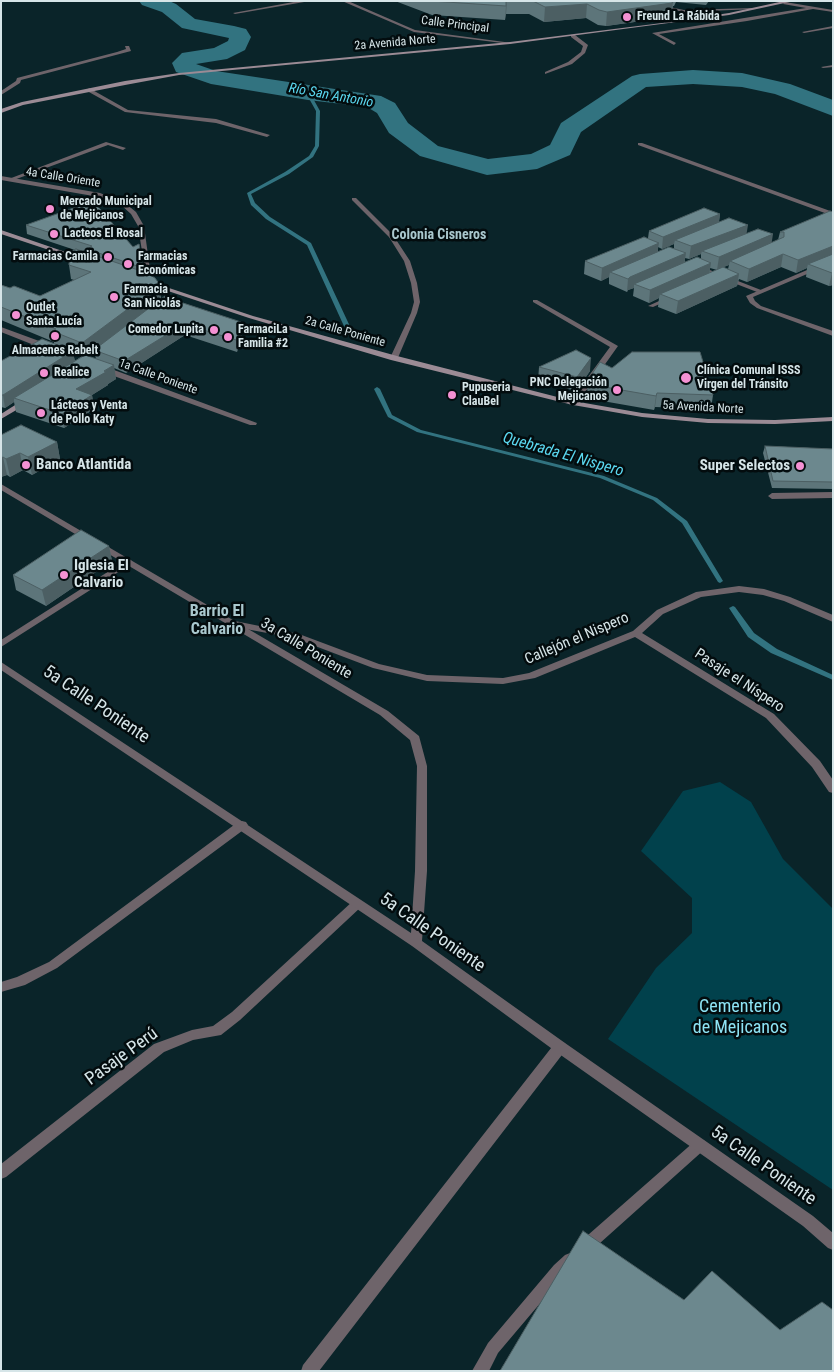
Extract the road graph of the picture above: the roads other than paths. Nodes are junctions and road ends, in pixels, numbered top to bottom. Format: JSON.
{"nodes":[{"id":1,"x":308,"y":1,"type":"edge"},
{"id":2,"x":344,"y":1,"type":"edge"},
{"id":3,"x":792,"y":1,"type":"edge"},
{"id":4,"x":785,"y":4,"type":"junction"},
{"id":5,"x":654,"y":6,"type":"edge"},
{"id":6,"x":812,"y":8,"type":"junction"},
{"id":7,"x":754,"y":9,"type":"junction"},
{"id":8,"x":833,"y":11,"type":"edge"},
{"id":9,"x":235,"y":13,"type":"dead end"},
{"id":10,"x":833,"y":27,"type":"edge"},
{"id":11,"x":577,"y":31,"type":"dead end"},
{"id":12,"x":804,"y":32,"type":"dead end"},
{"id":13,"x":583,"y":34,"type":"junction"},
{"id":14,"x":573,"y":36,"type":"junction"},
{"id":15,"x":510,"y":43,"type":"junction"},
{"id":16,"x":674,"y":44,"type":"dead end"},
{"id":17,"x":127,"y":47,"type":"dead end"},
{"id":18,"x":833,"y":66,"type":"edge"},
{"id":19,"x":823,"y":68,"type":"dead end"},
{"id":20,"x":547,"y":73,"type":"dead end"},
{"id":21,"x":89,"y":90,"type":"junction"},
{"id":22,"x":1,"y":94,"type":"edge"},
{"id":23,"x":1,"y":111,"type":"edge"},
{"id":24,"x":267,"y":135,"type":"dead end"},
{"id":25,"x":640,"y":144,"type":"dead end"},
{"id":26,"x":123,"y":148,"type":"dead end"},
{"id":27,"x":1,"y":178,"type":"edge"},
{"id":28,"x":9,"y":180,"type":"junction"},
{"id":29,"x":354,"y":199,"type":"dead end"},
{"id":30,"x":833,"y":214,"type":"edge"},
{"id":31,"x":1,"y":232,"type":"edge"},
{"id":32,"x":13,"y":236,"type":"junction"},
{"id":33,"x":1,"y":241,"type":"edge"},
{"id":34,"x":833,"y":261,"type":"edge"},
{"id":35,"x":90,"y":262,"type":"edge"},
{"id":36,"x":685,"y":270,"type":"edge"},
{"id":37,"x":141,"y":280,"type":"edge"},
{"id":38,"x":150,"y":283,"type":"junction"},
{"id":39,"x":759,"y":291,"type":"junction"},
{"id":40,"x":177,"y":293,"type":"junction"},
{"id":41,"x":676,"y":295,"type":"edge"},
{"id":42,"x":169,"y":299,"type":"edge"},
{"id":43,"x":535,"y":301,"type":"dead end"},
{"id":44,"x":651,"y":306,"type":"dead end"},
{"id":45,"x":1,"y":329,"type":"edge"},
{"id":46,"x":833,"y":334,"type":"edge"},
{"id":47,"x":52,"y":349,"type":"edge"},
{"id":48,"x":394,"y":358,"type":"junction"},
{"id":49,"x":96,"y":366,"type":"edge"},
{"id":50,"x":32,"y":398,"type":"edge"},
{"id":51,"x":573,"y":402,"type":"junction"},
{"id":52,"x":1,"y":417,"type":"edge"},
{"id":53,"x":833,"y":419,"type":"edge"},
{"id":54,"x":252,"y":423,"type":"dead end"},
{"id":55,"x":1,"y":486,"type":"edge"},
{"id":56,"x":833,"y":495,"type":"edge"},
{"id":57,"x":772,"y":496,"type":"dead end"},
{"id":58,"x":128,"y":562,"type":"junction"},
{"id":59,"x":833,"y":619,"type":"edge"},
{"id":60,"x":235,"y":624,"type":"junction"},
{"id":61,"x":636,"y":633,"type":"junction"},
{"id":62,"x":1,"y":644,"type":"edge"},
{"id":63,"x":1,"y":665,"type":"edge"},
{"id":64,"x":833,"y":789,"type":"edge"},
{"id":65,"x":242,"y":825,"type":"junction"},
{"id":66,"x":357,"y":904,"type":"junction"},
{"id":67,"x":416,"y":943,"type":"junction"},
{"id":68,"x":1,"y":987,"type":"edge"},
{"id":69,"x":560,"y":1047,"type":"junction"},
{"id":70,"x":700,"y":1145,"type":"junction"},
{"id":71,"x":1,"y":1172,"type":"edge"},
{"id":72,"x":833,"y":1243,"type":"edge"},
{"id":73,"x":309,"y":1371,"type":"edge"},
{"id":74,"x":480,"y":1371,"type":"edge"}],
"edges":[{"from":1,"to":9,"type":"street"},
{"from":2,"to":15,"type":"street","name":"Calle Principal"},
{"from":3,"to":4,"type":"main road","name":"2a Avenida Norte"},
{"from":4,"to":6,"type":"street"},
{"from":4,"to":7,"type":"main road","name":"2a Avenida Norte"},
{"from":5,"to":7,"type":"street"},
{"from":6,"to":8,"type":"street"},
{"from":6,"to":16,"type":"street"},
{"from":7,"to":13,"type":"main road","name":"2a Avenida Norte"},
{"from":10,"to":12,"type":"street"},
{"from":11,"to":13,"type":"street"},
{"from":13,"to":14,"type":"main road","name":"2a Avenida Norte"},
{"from":14,"to":15,"type":"main road","name":"2a Avenida Norte"},
{"from":14,"to":20,"type":"street"},
{"from":15,"to":21,"type":"main road","name":"2a Avenida Norte"},
{"from":17,"to":22,"type":"street"},
{"from":18,"to":19,"type":"street"},
{"from":21,"to":23,"type":"main road","name":"2a Avenida Norte"},
{"from":21,"to":24,"type":"street"},
{"from":25,"to":30,"type":"street"},
{"from":26,"to":28,"type":"street"},
{"from":27,"to":28,"type":"street","name":"4a Calle Oriente"},
{"from":28,"to":38,"type":"street","name":"4a Calle Oriente"},
{"from":29,"to":48,"type":"street"},
{"from":31,"to":32,"type":"main road"},
{"from":32,"to":33,"type":"main road"},
{"from":32,"to":35,"type":"main road"},
{"from":34,"to":39,"type":"street"},
{"from":36,"to":39,"type":"street"},
{"from":37,"to":38,"type":"main road","name":"2a Calle Poniente"},
{"from":38,"to":40,"type":"main road","name":"2a Calle Poniente"},
{"from":39,"to":46,"type":"street"},
{"from":40,"to":42,"type":"main road"},
{"from":40,"to":48,"type":"main road","name":"2a Calle Poniente"},
{"from":41,"to":44,"type":"street"},
{"from":43,"to":51,"type":"street"},
{"from":45,"to":47,"type":"street"},
{"from":48,"to":51,"type":"main road","name":"2a Calle Poniente"},
{"from":49,"to":54,"type":"street","name":"1a Calle Poniente"},
{"from":50,"to":52,"type":"main road"},
{"from":51,"to":53,"type":"main road","name":"5a Avenida Norte"},
{"from":55,"to":58,"type":"street","name":"3a Calle Poniente"},
{"from":56,"to":57,"type":"street"},
{"from":58,"to":60,"type":"street","name":"3a Calle Poniente"},
{"from":58,"to":62,"type":"street"},
{"from":59,"to":61,"type":"street","name":"Callejón el Nispero"},
{"from":60,"to":61,"type":"street","name":"Callejón el Nispero"},
{"from":60,"to":67,"type":"street","name":"3a Calle Poniente"},
{"from":61,"to":64,"type":"street","name":"Pasaje el Níspero"},
{"from":63,"to":65,"type":"street","name":"5a Calle Poniente"},
{"from":65,"to":66,"type":"street","name":"5a Calle Poniente"},
{"from":65,"to":68,"type":"street"},
{"from":66,"to":67,"type":"street","name":"5a Calle Poniente"},
{"from":66,"to":71,"type":"street","name":"Pasaje Perú"},
{"from":67,"to":69,"type":"street","name":"5a Calle Poniente"},
{"from":69,"to":70,"type":"street","name":"5a Calle Poniente"},
{"from":69,"to":73,"type":"street"},
{"from":70,"to":72,"type":"street","name":"5a Calle Poniente"},
{"from":70,"to":74,"type":"street"}]}
